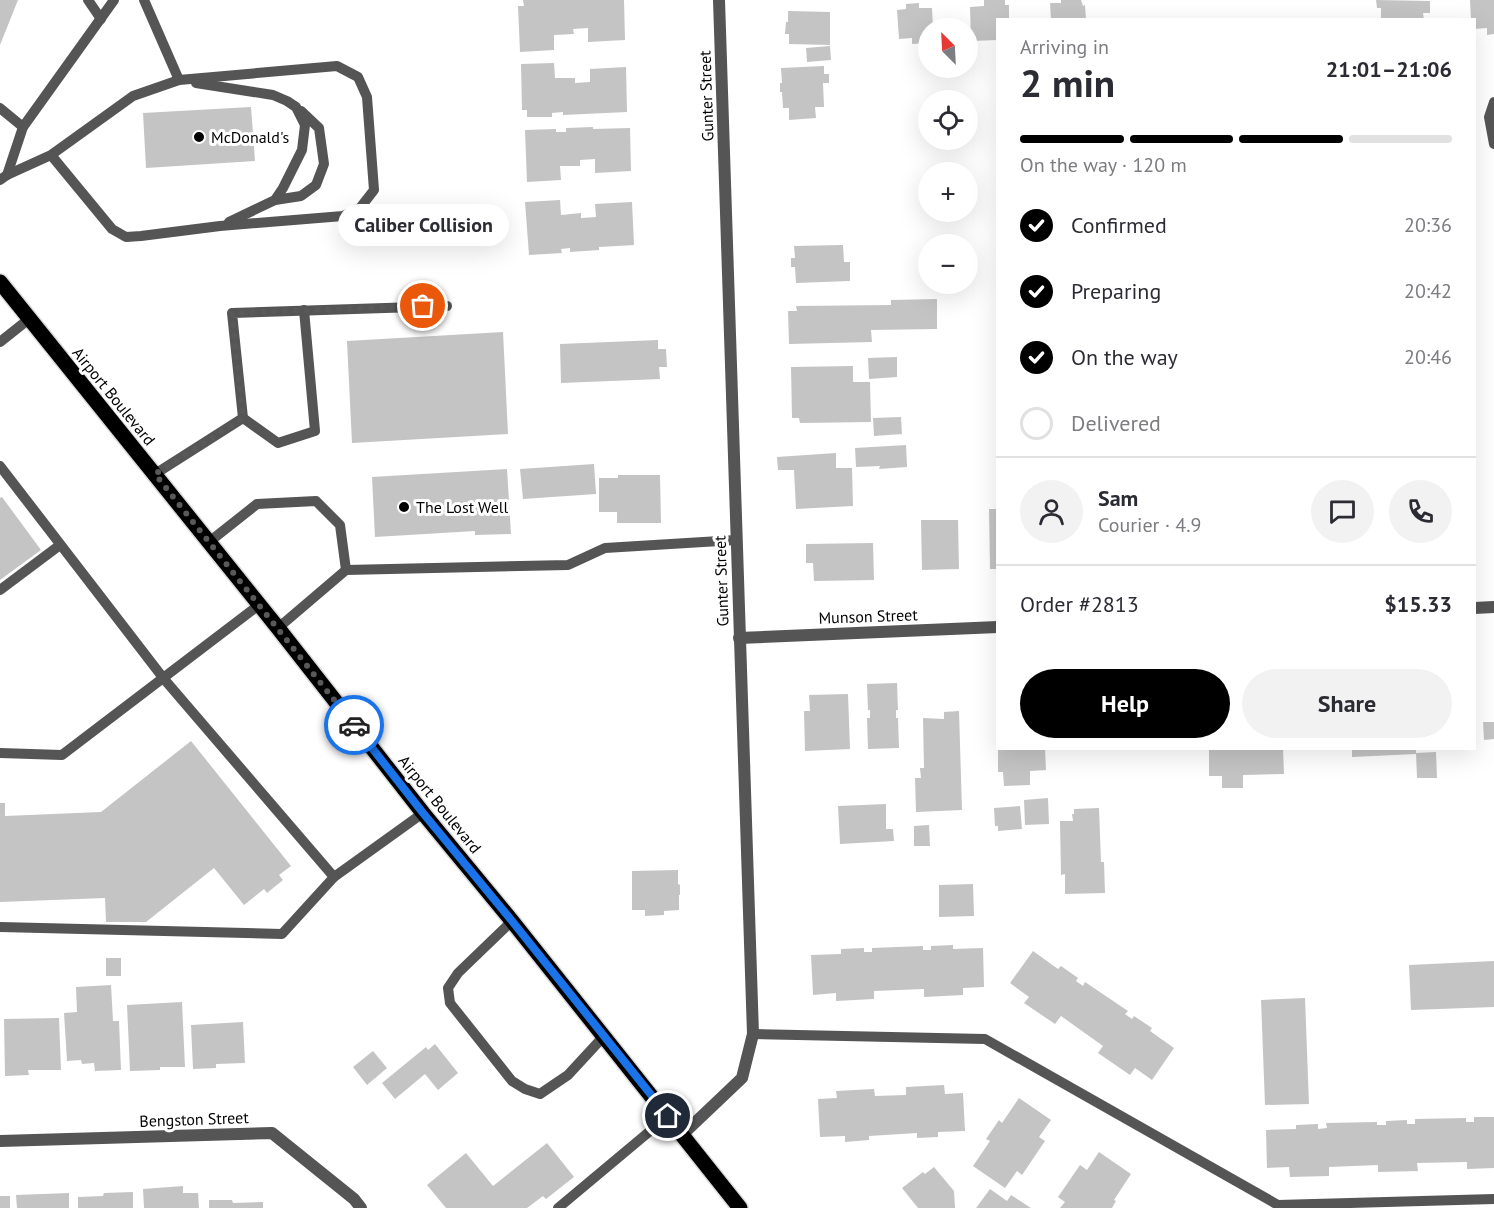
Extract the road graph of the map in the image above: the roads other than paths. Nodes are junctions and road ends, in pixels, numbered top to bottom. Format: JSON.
{"nodes":[{"id":1,"x":88,"y":0,"type":"edge"},
{"id":2,"x":114,"y":0,"type":"edge"},
{"id":3,"x":144,"y":0,"type":"edge"},
{"id":4,"x":719,"y":0,"type":"edge"},
{"id":5,"x":101,"y":19,"type":"junction"},
{"id":6,"x":178,"y":80,"type":"junction"},
{"id":7,"x":1494,"y":102,"type":"edge"},
{"id":8,"x":296,"y":107,"type":"junction"},
{"id":9,"x":0,"y":108,"type":"edge"},
{"id":10,"x":23,"y":127,"type":"junction"},
{"id":11,"x":1494,"y":144,"type":"edge"},
{"id":12,"x":51,"y":155,"type":"junction"},
{"id":13,"x":3,"y":178,"type":"edge"},
{"id":14,"x":275,"y":200,"type":"junction"},
{"id":15,"x":220,"y":226,"type":"junction"},
{"id":16,"x":0,"y":282,"type":"edge"},
{"id":17,"x":447,"y":306,"type":"dead end"},
{"id":18,"x":304,"y":310,"type":"junction"},
{"id":19,"x":29,"y":319,"type":"junction"},
{"id":20,"x":0,"y":342,"type":"edge"},
{"id":21,"x":243,"y":418,"type":"junction"},
{"id":22,"x":0,"y":466,"type":"edge"},
{"id":23,"x":155,"y":474,"type":"junction"},
{"id":24,"x":736,"y":540,"type":"junction"},
{"id":25,"x":209,"y":542,"type":"junction"},
{"id":26,"x":60,"y":545,"type":"junction"},
{"id":27,"x":345,"y":570,"type":"junction"},
{"id":28,"x":0,"y":590,"type":"edge"},
{"id":29,"x":260,"y":605,"type":"junction"},
{"id":30,"x":1494,"y":607,"type":"edge"},
{"id":31,"x":1476,"y":608,"type":"edge"},
{"id":32,"x":996,"y":627,"type":"edge"},
{"id":33,"x":278,"y":628,"type":"junction"},
{"id":34,"x":739,"y":638,"type":"junction"},
{"id":35,"x":164,"y":679,"type":"junction"},
{"id":36,"x":0,"y":753,"type":"edge"},
{"id":37,"x":423,"y":813,"type":"junction"},
{"id":38,"x":334,"y":877,"type":"junction"},
{"id":39,"x":512,"y":921,"type":"junction"},
{"id":40,"x":0,"y":927,"type":"edge"},
{"id":41,"x":753,"y":1034,"type":"junction"},
{"id":42,"x":604,"y":1036,"type":"junction"},
{"id":43,"x":668,"y":1116,"type":"junction"},
{"id":44,"x":682,"y":1135,"type":"junction"},
{"id":45,"x":0,"y":1141,"type":"edge"},
{"id":46,"x":1494,"y":1198,"type":"edge"},
{"id":47,"x":361,"y":1208,"type":"edge"},
{"id":48,"x":558,"y":1208,"type":"edge"},
{"id":49,"x":740,"y":1208,"type":"edge"}],
"edges":[{"from":1,"to":5,"type":"lane"},
{"from":2,"to":5,"type":"lane"},
{"from":3,"to":6,"type":"lane"},
{"from":4,"to":24,"type":"street","name":"Gunter Street"},
{"from":5,"to":10,"type":"lane"},
{"from":6,"to":8,"type":"lane"},
{"from":6,"to":12,"type":"lane"},
{"from":6,"to":15,"type":"lane"},
{"from":7,"to":11,"type":"lane"},
{"from":8,"to":14,"type":"lane"},
{"from":8,"to":14,"type":"lane"},
{"from":9,"to":10,"type":"lane"},
{"from":10,"to":13,"type":"lane"},
{"from":12,"to":13,"type":"lane"},
{"from":12,"to":15,"type":"lane"},
{"from":14,"to":15,"type":"lane"},
{"from":16,"to":19,"type":"main road","name":"Airport Boulevard"},
{"from":17,"to":18,"type":"lane"},
{"from":18,"to":21,"type":"lane"},
{"from":18,"to":21,"type":"lane"},
{"from":19,"to":20,"type":"lane"},
{"from":19,"to":23,"type":"main road","name":"Airport Boulevard"},
{"from":21,"to":23,"type":"lane"},
{"from":22,"to":26,"type":"lane"},
{"from":23,"to":25,"type":"main road","name":"Airport Boulevard"},
{"from":24,"to":27,"type":"lane"},
{"from":24,"to":34,"type":"street","name":"Gunter Street"},
{"from":25,"to":27,"type":"lane"},
{"from":25,"to":29,"type":"main road","name":"Airport Boulevard"},
{"from":26,"to":28,"type":"lane"},
{"from":26,"to":35,"type":"lane"},
{"from":27,"to":33,"type":"lane"},
{"from":29,"to":33,"type":"main road","name":"Airport Boulevard"},
{"from":29,"to":35,"type":"lane"},
{"from":30,"to":31,"type":"street"},
{"from":32,"to":34,"type":"street","name":"Munson Street"},
{"from":33,"to":37,"type":"main road","name":"Airport Boulevard"},
{"from":34,"to":41,"type":"street","name":"Gunter Street"},
{"from":35,"to":36,"type":"lane"},
{"from":35,"to":38,"type":"lane"},
{"from":37,"to":38,"type":"lane"},
{"from":37,"to":39,"type":"main road","name":"Airport Boulevard"},
{"from":38,"to":40,"type":"lane"},
{"from":39,"to":42,"type":"main road","name":"Airport Boulevard"},
{"from":39,"to":42,"type":"lane"},
{"from":41,"to":44,"type":"street","name":"Gunter Street"},
{"from":41,"to":46,"type":"lane"},
{"from":42,"to":43,"type":"main road","name":"Airport Boulevard"},
{"from":43,"to":44,"type":"main road","name":"Airport Boulevard"},
{"from":43,"to":48,"type":"lane"},
{"from":44,"to":49,"type":"main road","name":"Airport Boulevard"},
{"from":45,"to":47,"type":"street","name":"Bengston Street"}]}
